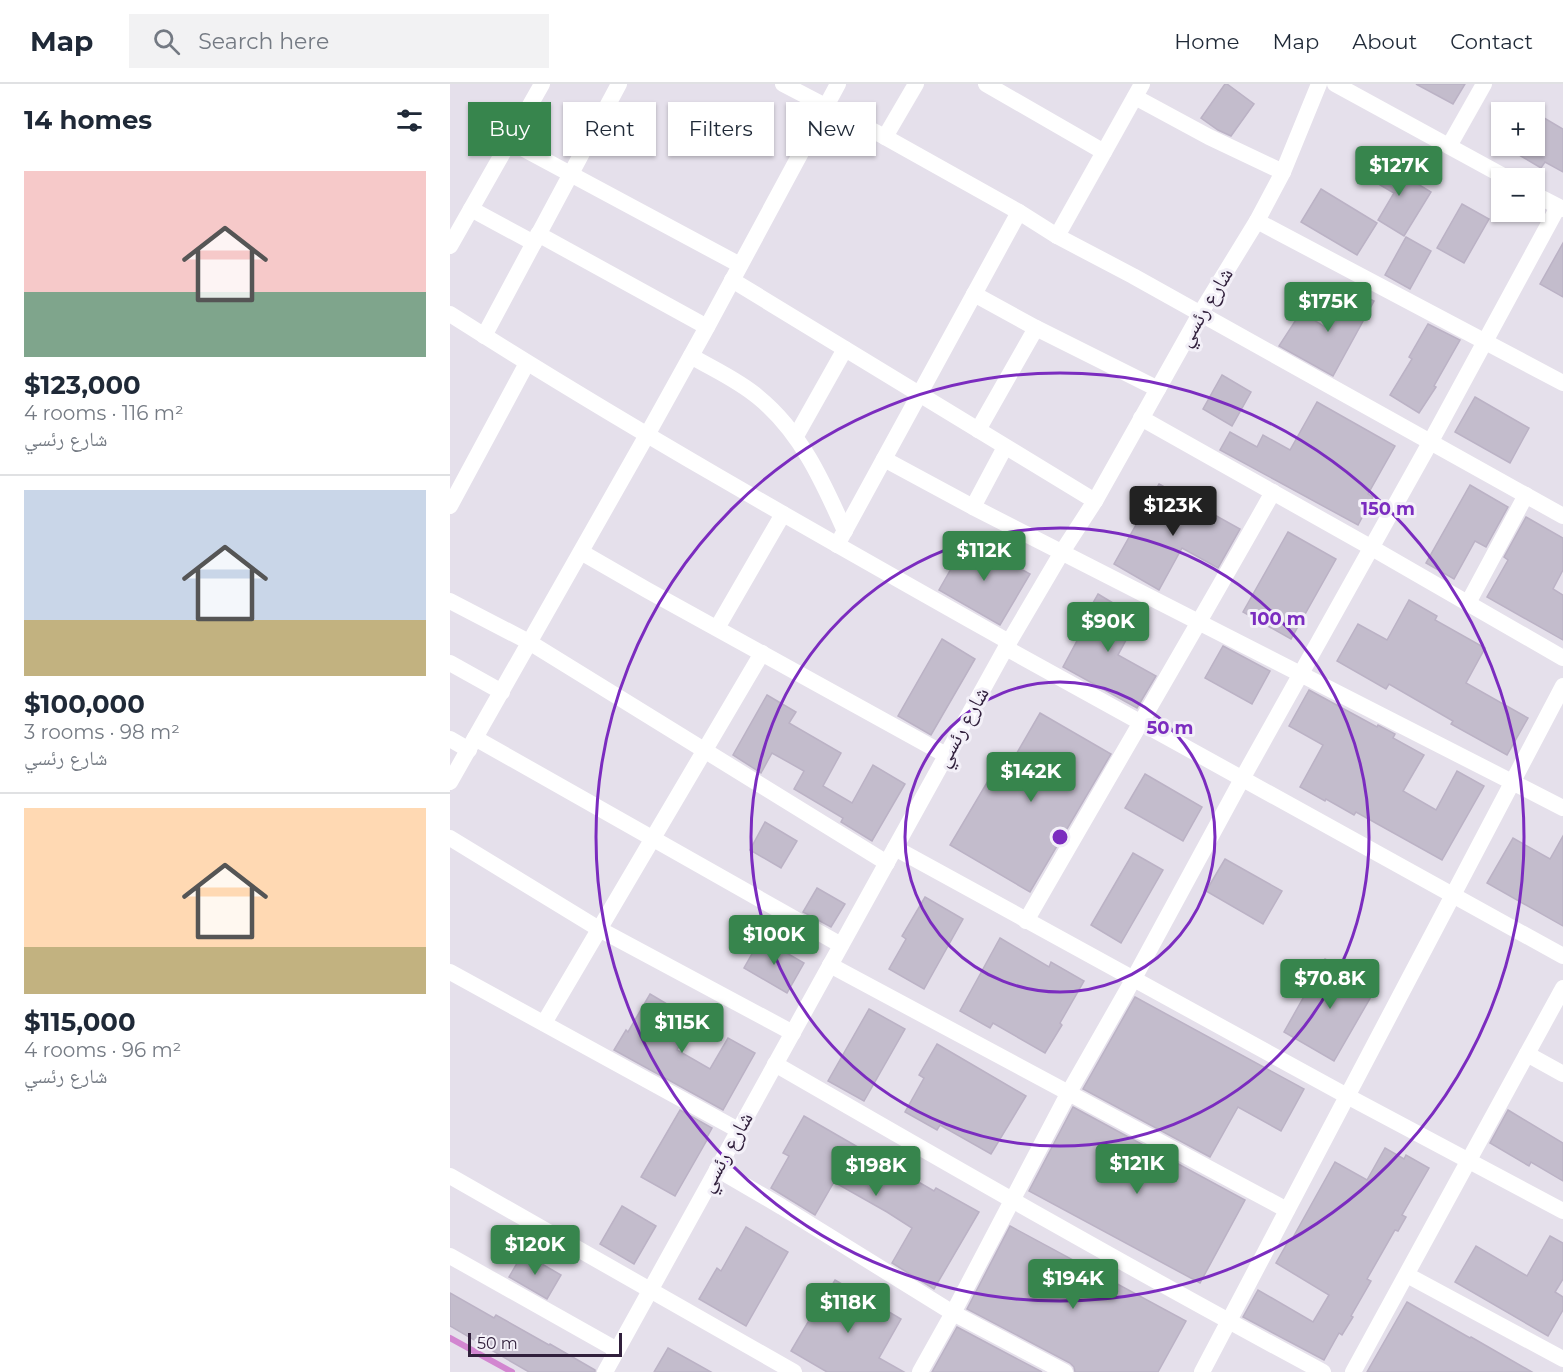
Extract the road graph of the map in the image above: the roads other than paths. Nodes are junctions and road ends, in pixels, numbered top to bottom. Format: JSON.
{"nodes":[{"id":1,"x":542,"y":84,"type":"edge"},
{"id":2,"x":619,"y":84,"type":"edge"},
{"id":3,"x":783,"y":84,"type":"edge"},
{"id":4,"x":838,"y":84,"type":"edge"},
{"id":5,"x":916,"y":84,"type":"edge"},
{"id":6,"x":986,"y":84,"type":"edge"},
{"id":7,"x":1319,"y":84,"type":"edge"},
{"id":8,"x":1335,"y":84,"type":"edge"},
{"id":9,"x":1484,"y":84,"type":"edge"},
{"id":10,"x":1138,"y":90,"type":"edge"},
{"id":11,"x":532,"y":102,"type":"edge"},
{"id":12,"x":816,"y":102,"type":"edge"},
{"id":13,"x":828,"y":102,"type":"edge"},
{"id":14,"x":876,"y":132,"type":"edge"},
{"id":15,"x":885,"y":137,"type":"junction"},
{"id":16,"x":1449,"y":146,"type":"junction"},
{"id":17,"x":1104,"y":152,"type":"junction"},
{"id":18,"x":500,"y":156,"type":"edge"},
{"id":19,"x":538,"y":156,"type":"edge"},
{"id":20,"x":799,"y":156,"type":"edge"},
{"id":21,"x":1491,"y":169,"type":"edge"},
{"id":22,"x":1283,"y":172,"type":"junction"},
{"id":23,"x":571,"y":173,"type":"junction"},
{"id":24,"x":1545,"y":200,"type":"edge"},
{"id":25,"x":471,"y":208,"type":"junction"},
{"id":26,"x":1561,"y":208,"type":"edge"},
{"id":27,"x":1018,"y":212,"type":"junction"},
{"id":28,"x":1257,"y":221,"type":"junction"},
{"id":29,"x":1057,"y":236,"type":"junction"},
{"id":30,"x":536,"y":238,"type":"junction"},
{"id":31,"x":450,"y":246,"type":"edge"},
{"id":32,"x":736,"y":272,"type":"junction"},
{"id":33,"x":974,"y":294,"type":"junction"},
{"id":34,"x":450,"y":314,"type":"edge"},
{"id":35,"x":1200,"y":314,"type":"junction"},
{"id":36,"x":707,"y":327,"type":"junction"},
{"id":37,"x":1036,"y":328,"type":"junction"},
{"id":38,"x":484,"y":336,"type":"junction"},
{"id":39,"x":1485,"y":342,"type":"junction"},
{"id":40,"x":845,"y":349,"type":"junction"},
{"id":41,"x":691,"y":356,"type":"junction"},
{"id":42,"x":527,"y":363,"type":"junction"},
{"id":43,"x":1563,"y":383,"type":"edge"},
{"id":44,"x":1158,"y":389,"type":"junction"},
{"id":45,"x":920,"y":394,"type":"junction"},
{"id":46,"x":1141,"y":418,"type":"junction"},
{"id":47,"x":978,"y":430,"type":"junction"},
{"id":48,"x":647,"y":435,"type":"junction"},
{"id":49,"x":796,"y":436,"type":"junction"},
{"id":50,"x":1431,"y":441,"type":"junction"},
{"id":51,"x":1005,"y":447,"type":"junction"},
{"id":52,"x":884,"y":459,"type":"junction"},
{"id":53,"x":1273,"y":492,"type":"junction"},
{"id":54,"x":1526,"y":495,"type":"junction"},
{"id":55,"x":1095,"y":501,"type":"junction"},
{"id":56,"x":450,"y":506,"type":"edge"},
{"id":57,"x":973,"y":507,"type":"junction"},
{"id":58,"x":783,"y":514,"type":"junction"},
{"id":59,"x":1563,"y":516,"type":"edge"},
{"id":60,"x":841,"y":538,"type":"junction"},
{"id":61,"x":1372,"y":548,"type":"junction"},
{"id":62,"x":581,"y":552,"type":"junction"},
{"id":63,"x":1062,"y":552,"type":"junction"},
{"id":64,"x":450,"y":602,"type":"edge"},
{"id":65,"x":1468,"y":603,"type":"junction"},
{"id":66,"x":1200,"y":623,"type":"junction"},
{"id":67,"x":717,"y":628,"type":"junction"},
{"id":68,"x":529,"y":642,"type":"junction"},
{"id":69,"x":1007,"y":645,"type":"junction"},
{"id":70,"x":762,"y":653,"type":"junction"},
{"id":71,"x":1563,"y":658,"type":"edge"},
{"id":72,"x":450,"y":663,"type":"edge"},
{"id":73,"x":1300,"y":674,"type":"junction"},
{"id":74,"x":1563,"y":686,"type":"edge"},
{"id":75,"x":502,"y":692,"type":"junction"},
{"id":76,"x":1140,"y":722,"type":"junction"},
{"id":77,"x":450,"y":739,"type":"edge"},
{"id":78,"x":472,"y":744,"type":"junction"},
{"id":79,"x":705,"y":750,"type":"junction"},
{"id":80,"x":946,"y":755,"type":"junction"},
{"id":81,"x":1242,"y":779,"type":"junction"},
{"id":82,"x":450,"y":782,"type":"edge"},
{"id":83,"x":1512,"y":783,"type":"junction"},
{"id":84,"x":1563,"y":808,"type":"edge"},
{"id":85,"x":450,"y":838,"type":"edge"},
{"id":86,"x":652,"y":839,"type":"junction"},
{"id":87,"x":891,"y":856,"type":"junction"},
{"id":88,"x":1453,"y":895,"type":"junction"},
{"id":89,"x":1026,"y":921,"type":"junction"},
{"id":90,"x":599,"y":929,"type":"junction"},
{"id":91,"x":841,"y":945,"type":"junction"},
{"id":92,"x":1563,"y":956,"type":"edge"},
{"id":93,"x":830,"y":965,"type":"junction"},
{"id":94,"x":450,"y":972,"type":"edge"},
{"id":95,"x":1133,"y":980,"type":"junction"},
{"id":96,"x":1563,"y":988,"type":"edge"},
{"id":97,"x":544,"y":1023,"type":"junction"},
{"id":98,"x":793,"y":1033,"type":"junction"},
{"id":99,"x":1527,"y":1054,"type":"junction"},
{"id":100,"x":775,"y":1064,"type":"junction"},
{"id":101,"x":1563,"y":1074,"type":"edge"},
{"id":102,"x":1068,"y":1094,"type":"junction"},
{"id":103,"x":1347,"y":1096,"type":"junction"},
{"id":104,"x":738,"y":1130,"type":"junction"},
{"id":105,"x":1469,"y":1161,"type":"junction"},
{"id":106,"x":717,"y":1169,"type":"junction"},
{"id":107,"x":450,"y":1176,"type":"edge"},
{"id":108,"x":1011,"y":1201,"type":"junction"},
{"id":109,"x":1287,"y":1210,"type":"junction"},
{"id":110,"x":1563,"y":1211,"type":"edge"},
{"id":111,"x":450,"y":1256,"type":"edge"},
{"id":112,"x":1407,"y":1275,"type":"junction"},
{"id":113,"x":650,"y":1290,"type":"junction"},
{"id":114,"x":953,"y":1313,"type":"junction"},
{"id":115,"x":1229,"y":1322,"type":"junction"},
{"id":116,"x":617,"y":1350,"type":"junction"},
{"id":117,"x":1563,"y":1359,"type":"edge"},
{"id":118,"x":605,"y":1372,"type":"edge"},
{"id":119,"x":794,"y":1372,"type":"edge"},
{"id":120,"x":920,"y":1372,"type":"edge"},
{"id":121,"x":1065,"y":1372,"type":"edge"},
{"id":122,"x":1202,"y":1372,"type":"edge"},
{"id":123,"x":1323,"y":1372,"type":"edge"},
{"id":124,"x":1353,"y":1372,"type":"edge"}],
"edges":[{"from":1,"to":11,"type":"street"},
{"from":2,"to":23,"type":"street"},
{"from":3,"to":12,"type":"street"},
{"from":4,"to":13,"type":"street"},
{"from":5,"to":15,"type":"street"},
{"from":6,"to":17,"type":"street"},
{"from":7,"to":22,"type":"street","name":"شارع رئسي"},
{"from":8,"to":16,"type":"street"},
{"from":9,"to":16,"type":"street"},
{"from":10,"to":17,"type":"street"},
{"from":10,"to":22,"type":"street"},
{"from":14,"to":15,"type":"street"},
{"from":15,"to":27,"type":"street"},
{"from":16,"to":21,"type":"street"},
{"from":17,"to":29,"type":"street"},
{"from":18,"to":25,"type":"street"},
{"from":19,"to":23,"type":"street"},
{"from":20,"to":32,"type":"street"},
{"from":22,"to":28,"type":"street","name":"شارع رئسي"},
{"from":23,"to":30,"type":"street"},
{"from":23,"to":32,"type":"street"},
{"from":24,"to":26,"type":"street"},
{"from":25,"to":30,"type":"street"},
{"from":25,"to":31,"type":"street"},
{"from":26,"to":39,"type":"street"},
{"from":27,"to":29,"type":"street"},
{"from":27,"to":33,"type":"street"},
{"from":28,"to":35,"type":"street","name":"شارع رئسي"},
{"from":28,"to":39,"type":"street"},
{"from":29,"to":35,"type":"street"},
{"from":30,"to":36,"type":"street"},
{"from":30,"to":38,"type":"street"},
{"from":32,"to":36,"type":"street"},
{"from":32,"to":40,"type":"street"},
{"from":33,"to":37,"type":"street"},
{"from":33,"to":45,"type":"street"},
{"from":34,"to":38,"type":"street"},
{"from":35,"to":44,"type":"street","name":"شارع رئسي"},
{"from":35,"to":50,"type":"street"},
{"from":36,"to":41,"type":"street"},
{"from":37,"to":44,"type":"street"},
{"from":37,"to":47,"type":"street"},
{"from":38,"to":42,"type":"street"},
{"from":39,"to":43,"type":"street"},
{"from":39,"to":50,"type":"street"},
{"from":40,"to":45,"type":"street"},
{"from":40,"to":49,"type":"street"},
{"from":41,"to":48,"type":"street"},
{"from":41,"to":49,"type":"street"},
{"from":42,"to":48,"type":"street"},
{"from":42,"to":56,"type":"street"},
{"from":44,"to":46,"type":"street","name":"شارع رئسي"},
{"from":45,"to":47,"type":"street"},
{"from":45,"to":52,"type":"street"},
{"from":46,"to":53,"type":"street"},
{"from":46,"to":55,"type":"street","name":"شارع رئسي"},
{"from":47,"to":51,"type":"street"},
{"from":48,"to":58,"type":"street"},
{"from":48,"to":62,"type":"street"},
{"from":49,"to":60,"type":"street"},
{"from":50,"to":54,"type":"street"},
{"from":50,"to":61,"type":"street"},
{"from":51,"to":55,"type":"street"},
{"from":51,"to":57,"type":"street"},
{"from":52,"to":57,"type":"street"},
{"from":52,"to":60,"type":"street"},
{"from":53,"to":61,"type":"street"},
{"from":53,"to":66,"type":"street"},
{"from":54,"to":59,"type":"street"},
{"from":54,"to":65,"type":"street"},
{"from":55,"to":63,"type":"street","name":"شارع رئسي"},
{"from":57,"to":63,"type":"street"},
{"from":58,"to":60,"type":"street"},
{"from":58,"to":67,"type":"street"},
{"from":60,"to":69,"type":"street"},
{"from":61,"to":65,"type":"street"},
{"from":61,"to":73,"type":"street"},
{"from":62,"to":67,"type":"street"},
{"from":62,"to":68,"type":"street"},
{"from":63,"to":66,"type":"street"},
{"from":63,"to":69,"type":"street","name":"شارع رئسي"},
{"from":64,"to":68,"type":"street"},
{"from":65,"to":71,"type":"street"},
{"from":66,"to":73,"type":"street"},
{"from":66,"to":76,"type":"street"},
{"from":67,"to":70,"type":"street"},
{"from":68,"to":75,"type":"street"},
{"from":68,"to":79,"type":"street"},
{"from":69,"to":76,"type":"street"},
{"from":69,"to":80,"type":"street","name":"شارع رئسي"},
{"from":70,"to":79,"type":"street"},
{"from":70,"to":80,"type":"street"},
{"from":72,"to":75,"type":"street"},
{"from":73,"to":81,"type":"street"},
{"from":73,"to":83,"type":"street"},
{"from":74,"to":83,"type":"street"},
{"from":75,"to":78,"type":"street"},
{"from":76,"to":81,"type":"street"},
{"from":76,"to":89,"type":"street"},
{"from":77,"to":78,"type":"street"},
{"from":78,"to":82,"type":"street"},
{"from":78,"to":86,"type":"street"},
{"from":79,"to":86,"type":"street"},
{"from":79,"to":87,"type":"street"},
{"from":80,"to":87,"type":"street","name":"شارع رئسي"},
{"from":81,"to":88,"type":"street"},
{"from":81,"to":95,"type":"street"},
{"from":83,"to":84,"type":"street"},
{"from":83,"to":88,"type":"street"},
{"from":85,"to":90,"type":"street"},
{"from":86,"to":90,"type":"street"},
{"from":86,"to":91,"type":"street"},
{"from":87,"to":89,"type":"street"},
{"from":87,"to":91,"type":"street","name":"شارع رئسي"},
{"from":88,"to":92,"type":"street"},
{"from":88,"to":103,"type":"street"},
{"from":89,"to":95,"type":"street"},
{"from":90,"to":97,"type":"street"},
{"from":90,"to":98,"type":"street"},
{"from":91,"to":93,"type":"street","name":"شارع رئسي"},
{"from":93,"to":98,"type":"street","name":"شارع رئسي"},
{"from":93,"to":102,"type":"street"},
{"from":94,"to":97,"type":"street"},
{"from":95,"to":102,"type":"street"},
{"from":95,"to":103,"type":"street"},
{"from":96,"to":99,"type":"street"},
{"from":97,"to":104,"type":"street"},
{"from":98,"to":100,"type":"street","name":"شارع رئسي"},
{"from":99,"to":101,"type":"street"},
{"from":99,"to":105,"type":"street"},
{"from":100,"to":104,"type":"street","name":"شارع رئسي"},
{"from":100,"to":108,"type":"street"},
{"from":102,"to":108,"type":"street"},
{"from":102,"to":109,"type":"street"},
{"from":103,"to":105,"type":"street"},
{"from":103,"to":109,"type":"street"},
{"from":104,"to":106,"type":"street","name":"شارع رئسي"},
{"from":105,"to":110,"type":"street"},
{"from":105,"to":112,"type":"street"},
{"from":106,"to":113,"type":"street","name":"شارع رئسي"},
{"from":106,"to":114,"type":"street"},
{"from":107,"to":113,"type":"street"},
{"from":108,"to":114,"type":"street"},
{"from":108,"to":115,"type":"street"},
{"from":109,"to":115,"type":"street"},
{"from":111,"to":116,"type":"street"},
{"from":112,"to":117,"type":"street"},
{"from":112,"to":124,"type":"street"},
{"from":113,"to":116,"type":"street","name":"شارع رئسي"},
{"from":113,"to":119,"type":"street"},
{"from":114,"to":120,"type":"street"},
{"from":114,"to":121,"type":"street"},
{"from":115,"to":122,"type":"street"},
{"from":115,"to":123,"type":"street"},
{"from":116,"to":118,"type":"street","name":"شارع رئسي"}]}
